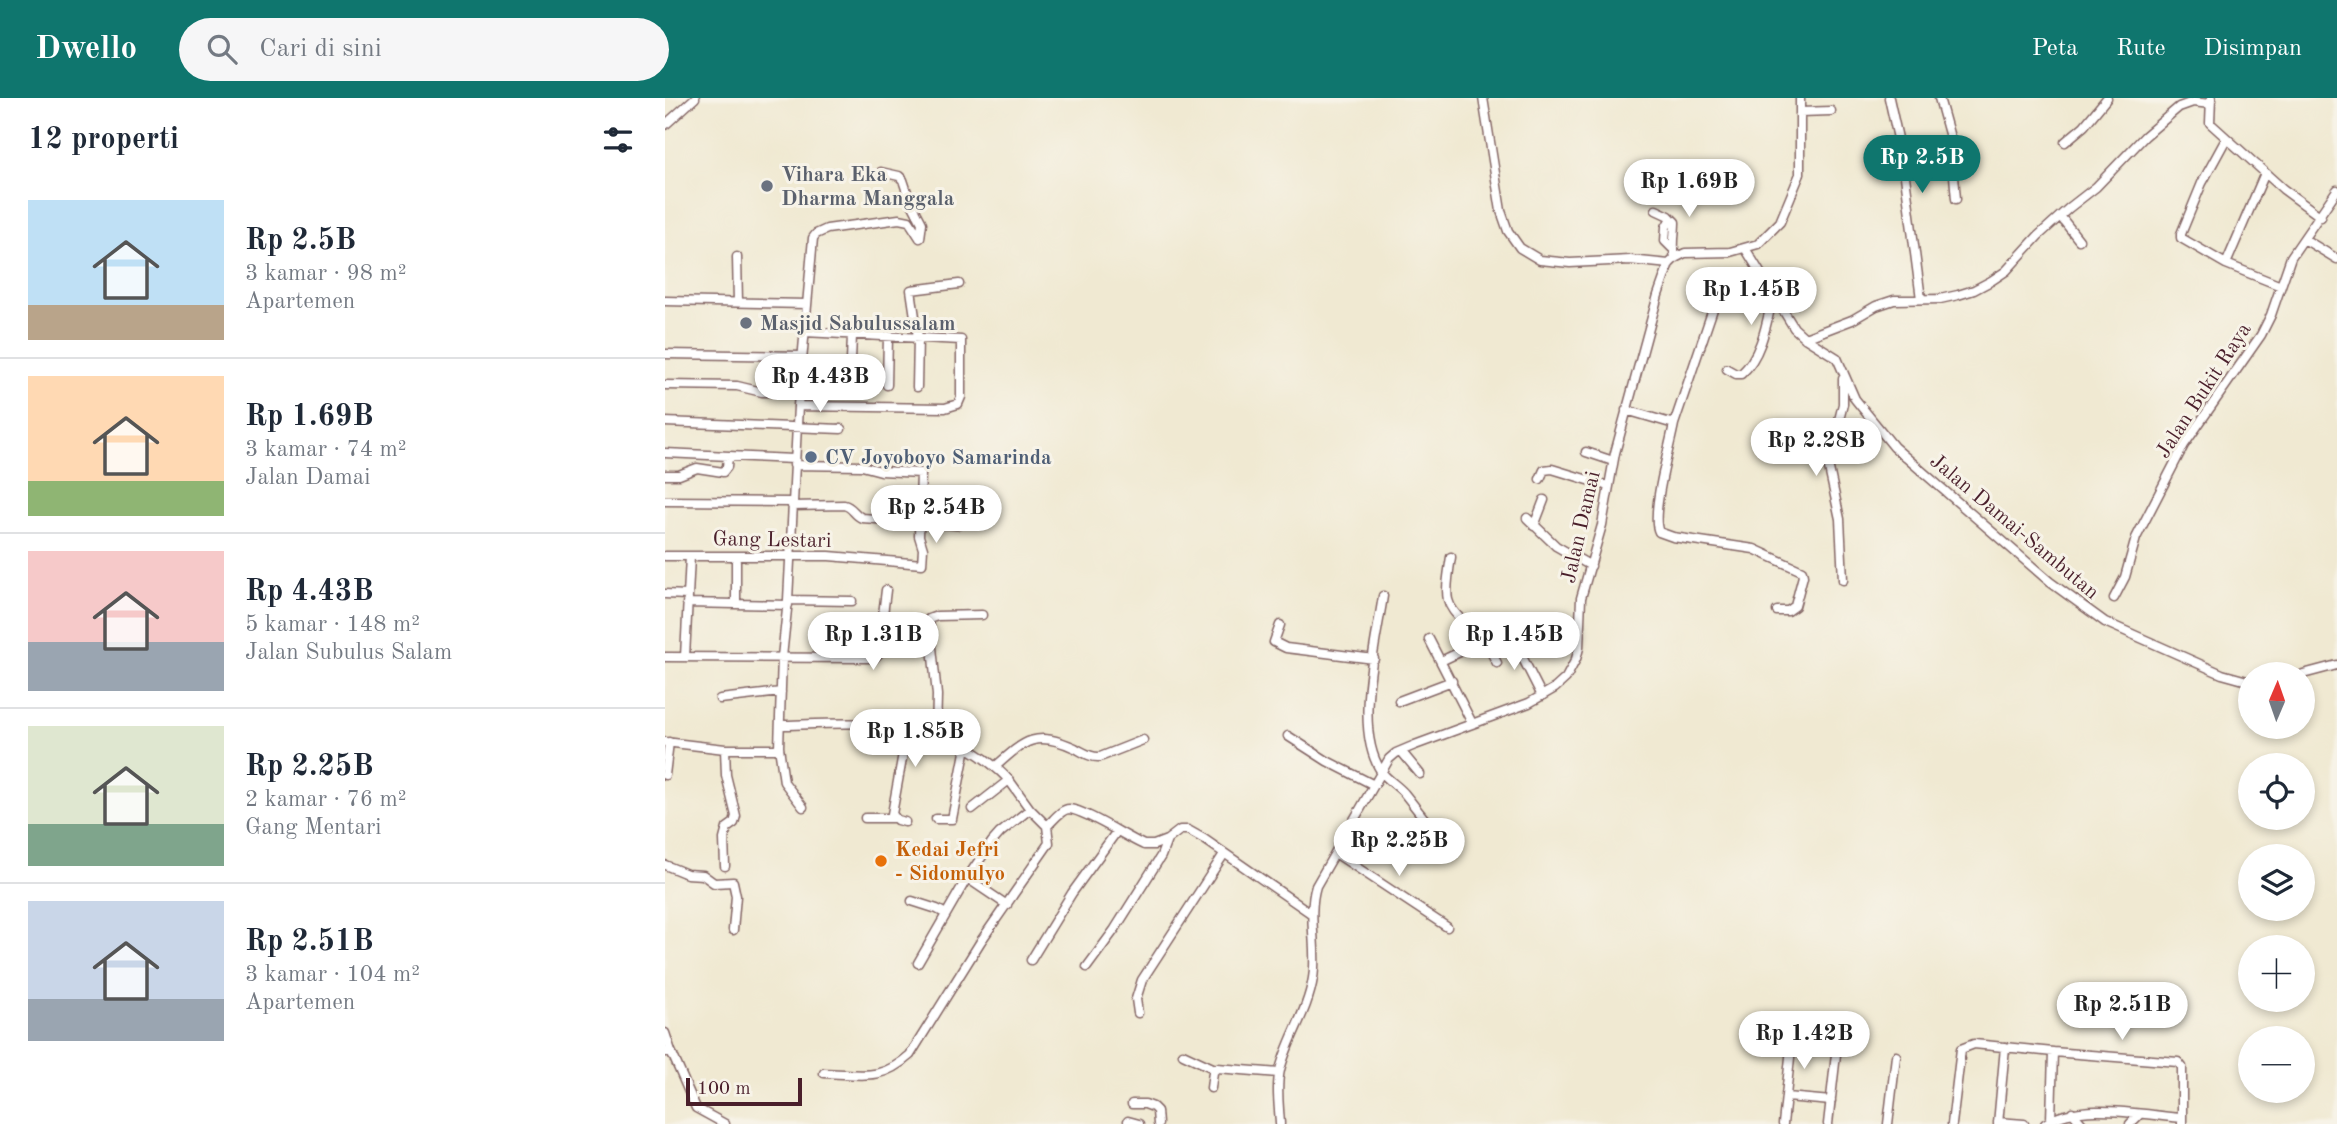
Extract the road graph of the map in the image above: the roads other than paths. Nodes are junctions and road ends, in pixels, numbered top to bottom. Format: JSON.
{"nodes":[{"id":1,"x":695,"y":98,"type":"edge"},
{"id":2,"x":1483,"y":98,"type":"edge"},
{"id":3,"x":1800,"y":98,"type":"edge"},
{"id":4,"x":1889,"y":98,"type":"edge"},
{"id":5,"x":1939,"y":98,"type":"edge"},
{"id":6,"x":2107,"y":98,"type":"edge"},
{"id":7,"x":2211,"y":101,"type":"edge"},
{"id":8,"x":1831,"y":111,"type":"dead end"},
{"id":9,"x":1800,"y":112,"type":"junction"},
{"id":10,"x":665,"y":125,"type":"edge"},
{"id":11,"x":2226,"y":139,"type":"junction"},
{"id":12,"x":2065,"y":142,"type":"dead end"},
{"id":13,"x":881,"y":172,"type":"dead end"},
{"id":14,"x":2265,"y":173,"type":"junction"},
{"id":15,"x":2336,"y":194,"type":"edge"},
{"id":16,"x":1956,"y":199,"type":"dead end"},
{"id":17,"x":1656,"y":210,"type":"dead end"},
{"id":18,"x":2060,"y":216,"type":"junction"},
{"id":19,"x":2321,"y":216,"type":"junction"},
{"id":20,"x":2304,"y":239,"type":"junction"},
{"id":21,"x":2078,"y":240,"type":"dead end"},
{"id":22,"x":1745,"y":248,"type":"junction"},
{"id":23,"x":737,"y":257,"type":"dead end"},
{"id":24,"x":2337,"y":259,"type":"edge"},
{"id":25,"x":1672,"y":261,"type":"junction"},
{"id":26,"x":2226,"y":264,"type":"junction"},
{"id":27,"x":959,"y":284,"type":"dead end"},
{"id":28,"x":2281,"y":286,"type":"junction"},
{"id":29,"x":1773,"y":295,"type":"junction"},
{"id":30,"x":1921,"y":299,"type":"junction"},
{"id":31,"x":665,"y":301,"type":"edge"},
{"id":32,"x":738,"y":302,"type":"junction"},
{"id":33,"x":807,"y":304,"type":"junction"},
{"id":34,"x":1713,"y":309,"type":"dead end"},
{"id":35,"x":804,"y":332,"type":"junction"},
{"id":36,"x":852,"y":335,"type":"junction"},
{"id":37,"x":888,"y":336,"type":"junction"},
{"id":38,"x":918,"y":337,"type":"junction"},
{"id":39,"x":1805,"y":338,"type":"junction"},
{"id":40,"x":665,"y":354,"type":"edge"},
{"id":41,"x":801,"y":356,"type":"junction"},
{"id":42,"x":1727,"y":369,"type":"dead end"},
{"id":43,"x":1843,"y":376,"type":"junction"},
{"id":44,"x":665,"y":385,"type":"edge"},
{"id":45,"x":887,"y":385,"type":"dead end"},
{"id":46,"x":850,"y":387,"type":"dead end"},
{"id":47,"x":916,"y":387,"type":"dead end"},
{"id":48,"x":799,"y":392,"type":"junction"},
{"id":49,"x":798,"y":406,"type":"junction"},
{"id":50,"x":1626,"y":410,"type":"junction"},
{"id":51,"x":665,"y":422,"type":"edge"},
{"id":52,"x":1674,"y":424,"type":"junction"},
{"id":53,"x":797,"y":427,"type":"junction"},
{"id":54,"x":841,"y":429,"type":"dead end"},
{"id":55,"x":1586,"y":452,"type":"dead end"},
{"id":56,"x":665,"y":453,"type":"edge"},
{"id":57,"x":728,"y":456,"type":"junction"},
{"id":58,"x":1613,"y":461,"type":"junction"},
{"id":59,"x":794,"y":462,"type":"junction"},
{"id":60,"x":665,"y":475,"type":"edge"},
{"id":61,"x":1540,"y":479,"type":"dead end"},
{"id":62,"x":1608,"y":486,"type":"junction"},
{"id":63,"x":665,"y":500,"type":"edge"},
{"id":64,"x":1544,"y":500,"type":"dead end"},
{"id":65,"x":792,"y":504,"type":"junction"},
{"id":66,"x":1527,"y":518,"type":"dead end"},
{"id":67,"x":921,"y":524,"type":"junction"},
{"id":68,"x":957,"y":526,"type":"dead end"},
{"id":69,"x":1534,"y":526,"type":"junction"},
{"id":70,"x":665,"y":556,"type":"edge"},
{"id":71,"x":690,"y":556,"type":"junction"},
{"id":72,"x":789,"y":556,"type":"junction"},
{"id":73,"x":1451,"y":557,"type":"dead end"},
{"id":74,"x":736,"y":562,"type":"dead end"},
{"id":75,"x":1591,"y":566,"type":"junction"},
{"id":76,"x":1843,"y":580,"type":"dead end"},
{"id":77,"x":885,"y":590,"type":"dead end"},
{"id":78,"x":665,"y":594,"type":"edge"},
{"id":79,"x":1383,"y":596,"type":"dead end"},
{"id":80,"x":2114,"y":598,"type":"dead end"},
{"id":81,"x":687,"y":599,"type":"junction"},
{"id":82,"x":852,"y":601,"type":"dead end"},
{"id":83,"x":788,"y":602,"type":"junction"},
{"id":84,"x":736,"y":603,"type":"junction"},
{"id":85,"x":1777,"y":611,"type":"dead end"},
{"id":86,"x":982,"y":615,"type":"dead end"},
{"id":87,"x":1280,"y":625,"type":"dead end"},
{"id":88,"x":1429,"y":639,"type":"dead end"},
{"id":89,"x":1483,"y":640,"type":"junction"},
{"id":90,"x":665,"y":657,"type":"edge"},
{"id":91,"x":685,"y":657,"type":"junction"},
{"id":92,"x":782,"y":657,"type":"junction"},
{"id":93,"x":1374,"y":659,"type":"junction"},
{"id":94,"x":1441,"y":661,"type":"junction"},
{"id":95,"x":1497,"y":663,"type":"dead end"},
{"id":96,"x":2337,"y":666,"type":"edge"},
{"id":97,"x":2315,"y":671,"type":"edge"},
{"id":98,"x":2238,"y":678,"type":"edge"},
{"id":99,"x":1452,"y":681,"type":"junction"},
{"id":100,"x":781,"y":692,"type":"junction"},
{"id":101,"x":1542,"y":696,"type":"junction"},
{"id":102,"x":720,"y":699,"type":"dead end"},
{"id":103,"x":1399,"y":701,"type":"dead end"},
{"id":104,"x":1472,"y":723,"type":"junction"},
{"id":105,"x":780,"y":724,"type":"junction"},
{"id":106,"x":908,"y":726,"type":"junction"},
{"id":107,"x":936,"y":735,"type":"junction"},
{"id":108,"x":1288,"y":736,"type":"dead end"},
{"id":109,"x":1143,"y":740,"type":"dead end"},
{"id":110,"x":667,"y":742,"type":"edge"},
{"id":111,"x":779,"y":747,"type":"junction"},
{"id":112,"x":966,"y":747,"type":"junction"},
{"id":113,"x":725,"y":749,"type":"junction"},
{"id":114,"x":1401,"y":751,"type":"junction"},
{"id":115,"x":996,"y":766,"type":"junction"},
{"id":116,"x":1381,"y":773,"type":"junction"},
{"id":117,"x":1420,"y":774,"type":"dead end"},
{"id":118,"x":665,"y":775,"type":"edge"},
{"id":119,"x":1009,"y":780,"type":"junction"},
{"id":120,"x":1374,"y":785,"type":"junction"},
{"id":121,"x":803,"y":807,"type":"dead end"},
{"id":122,"x":972,"y":809,"type":"dead end"},
{"id":123,"x":1030,"y":809,"type":"junction"},
{"id":124,"x":865,"y":818,"type":"dead end"},
{"id":125,"x":894,"y":818,"type":"junction"},
{"id":126,"x":936,"y":819,"type":"dead end"},
{"id":127,"x":905,"y":822,"type":"dead end"},
{"id":128,"x":1047,"y":826,"type":"junction"},
{"id":129,"x":1117,"y":831,"type":"junction"},
{"id":130,"x":1442,"y":839,"type":"dead end"},
{"id":131,"x":1167,"y":840,"type":"junction"},
{"id":132,"x":1335,"y":853,"type":"junction"},
{"id":133,"x":1224,"y":854,"type":"junction"},
{"id":134,"x":665,"y":864,"type":"edge"},
{"id":135,"x":725,"y":866,"type":"dead end"},
{"id":136,"x":967,"y":878,"type":"junction"},
{"id":137,"x":912,"y":901,"type":"dead end"},
{"id":138,"x":1007,"y":905,"type":"junction"},
{"id":139,"x":946,"y":914,"type":"junction"},
{"id":140,"x":1312,"y":914,"type":"junction"},
{"id":141,"x":1447,"y":927,"type":"dead end"},
{"id":142,"x":733,"y":930,"type":"dead end"},
{"id":143,"x":1031,"y":960,"type":"dead end"},
{"id":144,"x":918,"y":963,"type":"dead end"},
{"id":145,"x":1087,"y":967,"type":"dead end"},
{"id":146,"x":1139,"y":1013,"type":"dead end"},
{"id":147,"x":665,"y":1033,"type":"edge"},
{"id":148,"x":2005,"y":1047,"type":"junction"},
{"id":149,"x":668,"y":1051,"type":"edge"},
{"id":150,"x":2053,"y":1052,"type":"junction"},
{"id":151,"x":1183,"y":1054,"type":"dead end"},
{"id":152,"x":1896,"y":1056,"type":"dead end"},
{"id":153,"x":1215,"y":1069,"type":"junction"},
{"id":154,"x":824,"y":1073,"type":"dead end"},
{"id":155,"x":1279,"y":1073,"type":"junction"},
{"id":156,"x":1211,"y":1088,"type":"dead end"},
{"id":157,"x":1787,"y":1097,"type":"junction"},
{"id":158,"x":1831,"y":1101,"type":"junction"},
{"id":159,"x":1132,"y":1104,"type":"dead end"},
{"id":160,"x":2072,"y":1112,"type":"junction"},
{"id":161,"x":2143,"y":1115,"type":"junction"},
{"id":162,"x":1128,"y":1121,"type":"dead end"},
{"id":163,"x":2182,"y":1121,"type":"edge"},
{"id":164,"x":2048,"y":1122,"type":"edge"},
{"id":165,"x":1998,"y":1123,"type":"edge"},
{"id":166,"x":725,"y":1124,"type":"edge"},
{"id":167,"x":1139,"y":1124,"type":"edge"},
{"id":168,"x":1158,"y":1124,"type":"edge"},
{"id":169,"x":1280,"y":1124,"type":"edge"},
{"id":170,"x":1783,"y":1124,"type":"edge"},
{"id":171,"x":1828,"y":1124,"type":"edge"},
{"id":172,"x":1888,"y":1124,"type":"edge"},
{"id":173,"x":1952,"y":1124,"type":"edge"},
{"id":174,"x":2024,"y":1124,"type":"edge"},
{"id":175,"x":2082,"y":1124,"type":"edge"},
{"id":176,"x":2130,"y":1124,"type":"edge"},
{"id":177,"x":2152,"y":1124,"type":"edge"}],
"edges":[{"from":1,"to":10,"type":"street"},
{"from":2,"to":25,"type":"street"},
{"from":3,"to":9,"type":"street"},
{"from":4,"to":30,"type":"street"},
{"from":5,"to":16,"type":"street"},
{"from":6,"to":12,"type":"street"},
{"from":7,"to":11,"type":"street"},
{"from":7,"to":18,"type":"street"},
{"from":8,"to":9,"type":"street"},
{"from":9,"to":22,"type":"street"},
{"from":11,"to":14,"type":"street"},
{"from":11,"to":26,"type":"street"},
{"from":13,"to":33,"type":"street"},
{"from":14,"to":19,"type":"street"},
{"from":14,"to":26,"type":"street"},
{"from":15,"to":19,"type":"street","name":"Jalan Bukit Raya"},
{"from":17,"to":25,"type":"street"},
{"from":18,"to":21,"type":"street"},
{"from":18,"to":30,"type":"street"},
{"from":19,"to":20,"type":"street","name":"Jalan Bukit Raya"},
{"from":20,"to":24,"type":"street"},
{"from":20,"to":28,"type":"street","name":"Jalan Bukit Raya"},
{"from":22,"to":25,"type":"street"},
{"from":22,"to":29,"type":"street","name":"Jalan Damai-Sambutan"},
{"from":23,"to":32,"type":"street"},
{"from":25,"to":50,"type":"street","name":"Jalan Damai"},
{"from":26,"to":28,"type":"street"},
{"from":27,"to":38,"type":"street"},
{"from":28,"to":80,"type":"street","name":"Jalan Bukit Raya"},
{"from":29,"to":39,"type":"street","name":"Jalan Damai-Sambutan"},
{"from":29,"to":42,"type":"street"},
{"from":30,"to":39,"type":"street"},
{"from":31,"to":32,"type":"street"},
{"from":32,"to":33,"type":"street"},
{"from":33,"to":35,"type":"street"},
{"from":34,"to":52,"type":"street"},
{"from":35,"to":36,"type":"street"},
{"from":35,"to":41,"type":"street"},
{"from":36,"to":37,"type":"street"},
{"from":36,"to":46,"type":"street"},
{"from":37,"to":38,"type":"street"},
{"from":37,"to":45,"type":"street"},
{"from":38,"to":47,"type":"street"},
{"from":38,"to":49,"type":"street"},
{"from":39,"to":43,"type":"street","name":"Jalan Damai-Sambutan"},
{"from":40,"to":41,"type":"street"},
{"from":41,"to":48,"type":"street"},
{"from":43,"to":76,"type":"street"},
{"from":43,"to":98,"type":"street","name":"Jalan Damai-Sambutan"},
{"from":44,"to":48,"type":"street"},
{"from":48,"to":49,"type":"street"},
{"from":49,"to":53,"type":"street"},
{"from":50,"to":52,"type":"street"},
{"from":50,"to":58,"type":"street","name":"Jalan Damai"},
{"from":51,"to":53,"type":"street"},
{"from":52,"to":85,"type":"street"},
{"from":53,"to":54,"type":"street"},
{"from":53,"to":59,"type":"street"},
{"from":55,"to":58,"type":"street"},
{"from":56,"to":57,"type":"street"},
{"from":57,"to":59,"type":"street"},
{"from":57,"to":60,"type":"street"},
{"from":58,"to":62,"type":"street","name":"Jalan Damai"},
{"from":59,"to":65,"type":"street"},
{"from":59,"to":67,"type":"street"},
{"from":61,"to":62,"type":"street"},
{"from":62,"to":75,"type":"street","name":"Jalan Damai"},
{"from":63,"to":65,"type":"street"},
{"from":64,"to":69,"type":"street"},
{"from":65,"to":67,"type":"street"},
{"from":65,"to":72,"type":"street"},
{"from":66,"to":69,"type":"street"},
{"from":67,"to":68,"type":"street"},
{"from":67,"to":72,"type":"street","name":"Gang Lestari"},
{"from":69,"to":75,"type":"street"},
{"from":70,"to":71,"type":"street","name":"Gang Lestari"},
{"from":71,"to":72,"type":"street","name":"Gang Lestari"},
{"from":71,"to":81,"type":"street"},
{"from":72,"to":83,"type":"street"},
{"from":73,"to":89,"type":"street"},
{"from":74,"to":84,"type":"street"},
{"from":75,"to":101,"type":"street","name":"Jalan Damai"},
{"from":77,"to":92,"type":"street"},
{"from":78,"to":81,"type":"street"},
{"from":79,"to":93,"type":"street"},
{"from":81,"to":84,"type":"street"},
{"from":81,"to":91,"type":"street"},
{"from":82,"to":83,"type":"street"},
{"from":83,"to":84,"type":"street"},
{"from":83,"to":92,"type":"street"},
{"from":86,"to":107,"type":"street"},
{"from":87,"to":93,"type":"street"},
{"from":88,"to":94,"type":"street"},
{"from":89,"to":94,"type":"street"},
{"from":89,"to":95,"type":"street"},
{"from":89,"to":101,"type":"street"},
{"from":90,"to":91,"type":"street"},
{"from":91,"to":92,"type":"street"},
{"from":92,"to":100,"type":"street"},
{"from":93,"to":116,"type":"street"},
{"from":94,"to":99,"type":"street"},
{"from":96,"to":97,"type":"street"},
{"from":99,"to":103,"type":"street"},
{"from":99,"to":104,"type":"street"},
{"from":100,"to":102,"type":"street"},
{"from":100,"to":105,"type":"street"},
{"from":101,"to":104,"type":"street","name":"Jalan Damai"},
{"from":104,"to":114,"type":"street","name":"Jalan Damai"},
{"from":105,"to":106,"type":"street"},
{"from":105,"to":111,"type":"street"},
{"from":106,"to":107,"type":"street"},
{"from":106,"to":125,"type":"street"},
{"from":107,"to":112,"type":"street"},
{"from":108,"to":120,"type":"street"},
{"from":109,"to":115,"type":"street"},
{"from":110,"to":113,"type":"street"},
{"from":110,"to":118,"type":"street"},
{"from":111,"to":113,"type":"street"},
{"from":111,"to":121,"type":"street"},
{"from":112,"to":115,"type":"street"},
{"from":112,"to":126,"type":"street"},
{"from":113,"to":135,"type":"street"},
{"from":114,"to":116,"type":"street","name":"Jalan Damai"},
{"from":114,"to":117,"type":"street"},
{"from":115,"to":119,"type":"street"},
{"from":116,"to":120,"type":"street","name":"Jalan Damai"},
{"from":116,"to":130,"type":"street"},
{"from":119,"to":122,"type":"street"},
{"from":119,"to":123,"type":"street"},
{"from":120,"to":132,"type":"street","name":"Jalan Damai"},
{"from":123,"to":128,"type":"street"},
{"from":123,"to":136,"type":"street"},
{"from":124,"to":125,"type":"street"},
{"from":125,"to":127,"type":"street"},
{"from":128,"to":129,"type":"street"},
{"from":128,"to":138,"type":"street"},
{"from":129,"to":131,"type":"street"},
{"from":129,"to":143,"type":"street"},
{"from":131,"to":133,"type":"street"},
{"from":131,"to":145,"type":"street"},
{"from":132,"to":140,"type":"street","name":"Jalan Damai"},
{"from":132,"to":141,"type":"street"},
{"from":133,"to":140,"type":"street"},
{"from":133,"to":146,"type":"street"},
{"from":134,"to":142,"type":"street"},
{"from":136,"to":138,"type":"street"},
{"from":136,"to":139,"type":"street"},
{"from":137,"to":139,"type":"street"},
{"from":138,"to":154,"type":"street"},
{"from":139,"to":144,"type":"street"},
{"from":140,"to":155,"type":"street","name":"Jalan Damai"},
{"from":147,"to":149,"type":"street"},
{"from":148,"to":150,"type":"street"},
{"from":148,"to":165,"type":"street"},
{"from":148,"to":173,"type":"street"},
{"from":149,"to":166,"type":"street"},
{"from":150,"to":163,"type":"street"},
{"from":150,"to":164,"type":"street"},
{"from":151,"to":153,"type":"street"},
{"from":152,"to":172,"type":"street"},
{"from":153,"to":155,"type":"street"},
{"from":153,"to":156,"type":"street"},
{"from":155,"to":169,"type":"street","name":"Jalan Damai"},
{"from":157,"to":158,"type":"street"},
{"from":157,"to":158,"type":"street"},
{"from":157,"to":170,"type":"street"},
{"from":158,"to":171,"type":"street"},
{"from":159,"to":168,"type":"street"},
{"from":160,"to":161,"type":"street"},
{"from":160,"to":164,"type":"street"},
{"from":160,"to":175,"type":"street"},
{"from":161,"to":163,"type":"street"},
{"from":161,"to":176,"type":"street"},
{"from":161,"to":177,"type":"street"},
{"from":162,"to":167,"type":"street"},
{"from":165,"to":174,"type":"street"}]}
